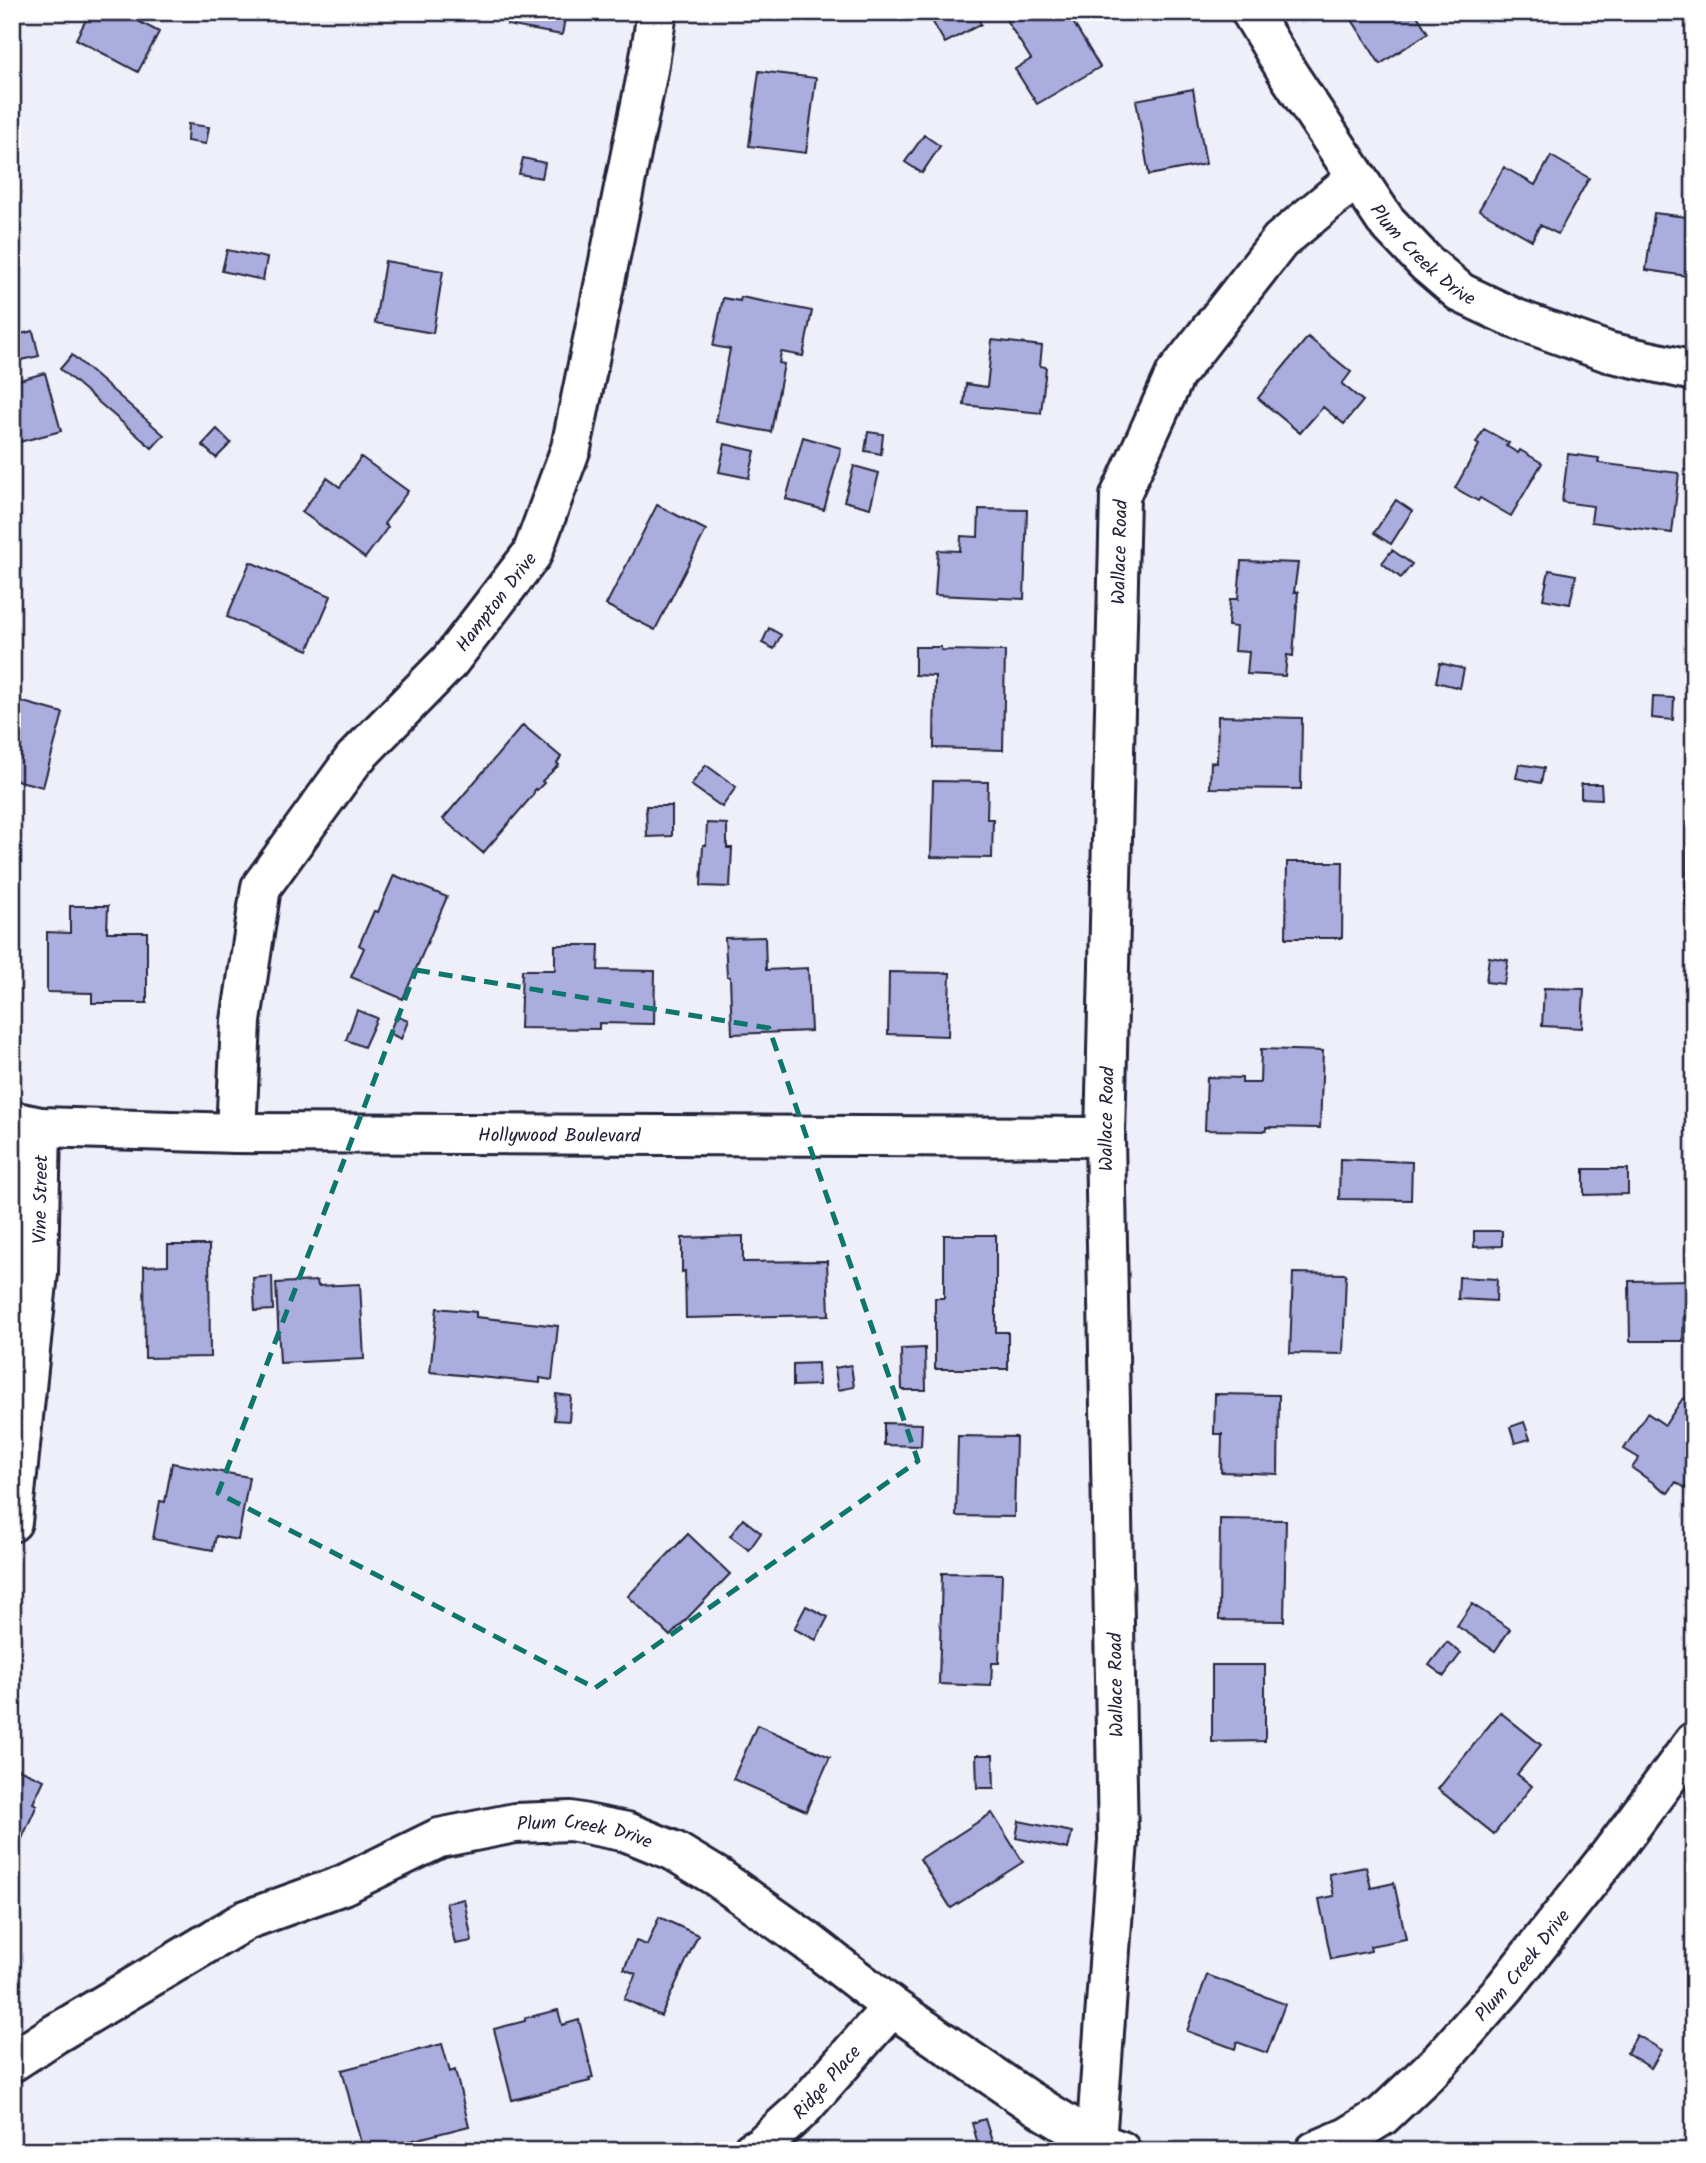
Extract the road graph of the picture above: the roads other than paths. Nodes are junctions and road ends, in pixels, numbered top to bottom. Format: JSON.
{"nodes":[{"id":1,"x":657,"y":12,"type":"edge"},
{"id":2,"x":1251,"y":12,"type":"edge"},
{"id":3,"x":1356,"y":178,"type":"junction"},
{"id":4,"x":1694,"y":371,"type":"edge"},
{"id":5,"x":27,"y":1124,"type":"edge"},
{"id":6,"x":236,"y":1133,"type":"junction"},
{"id":7,"x":1105,"y":1137,"type":"junction"},
{"id":8,"x":12,"y":1522,"type":"edge"},
{"id":9,"x":1694,"y":1742,"type":"edge"},
{"id":10,"x":892,"y":2007,"type":"junction"},
{"id":11,"x":12,"y":2062,"type":"edge"},
{"id":12,"x":1108,"y":2146,"type":"edge"},
{"id":13,"x":752,"y":2151,"type":"edge"},
{"id":14,"x":1315,"y":2151,"type":"edge"}],
"edges":[{"from":1,"to":6,"type":"street","name":"Hampton Drive"},
{"from":2,"to":3,"type":"street","name":"Plum Creek Drive"},
{"from":3,"to":4,"type":"street","name":"Plum Creek Drive"},
{"from":3,"to":7,"type":"street","name":"Wallace Road"},
{"from":5,"to":6,"type":"street","name":"Hollywood Boulevard"},
{"from":5,"to":8,"type":"street","name":"Vine Street"},
{"from":6,"to":7,"type":"street","name":"Hollywood Boulevard"},
{"from":7,"to":12,"type":"street","name":"Wallace Road"},
{"from":9,"to":14,"type":"street","name":"Plum Creek Drive"},
{"from":10,"to":11,"type":"street","name":"Plum Creek Drive"},
{"from":10,"to":12,"type":"street","name":"Plum Creek Drive"},
{"from":10,"to":13,"type":"street","name":"Ridge Place"}]}
